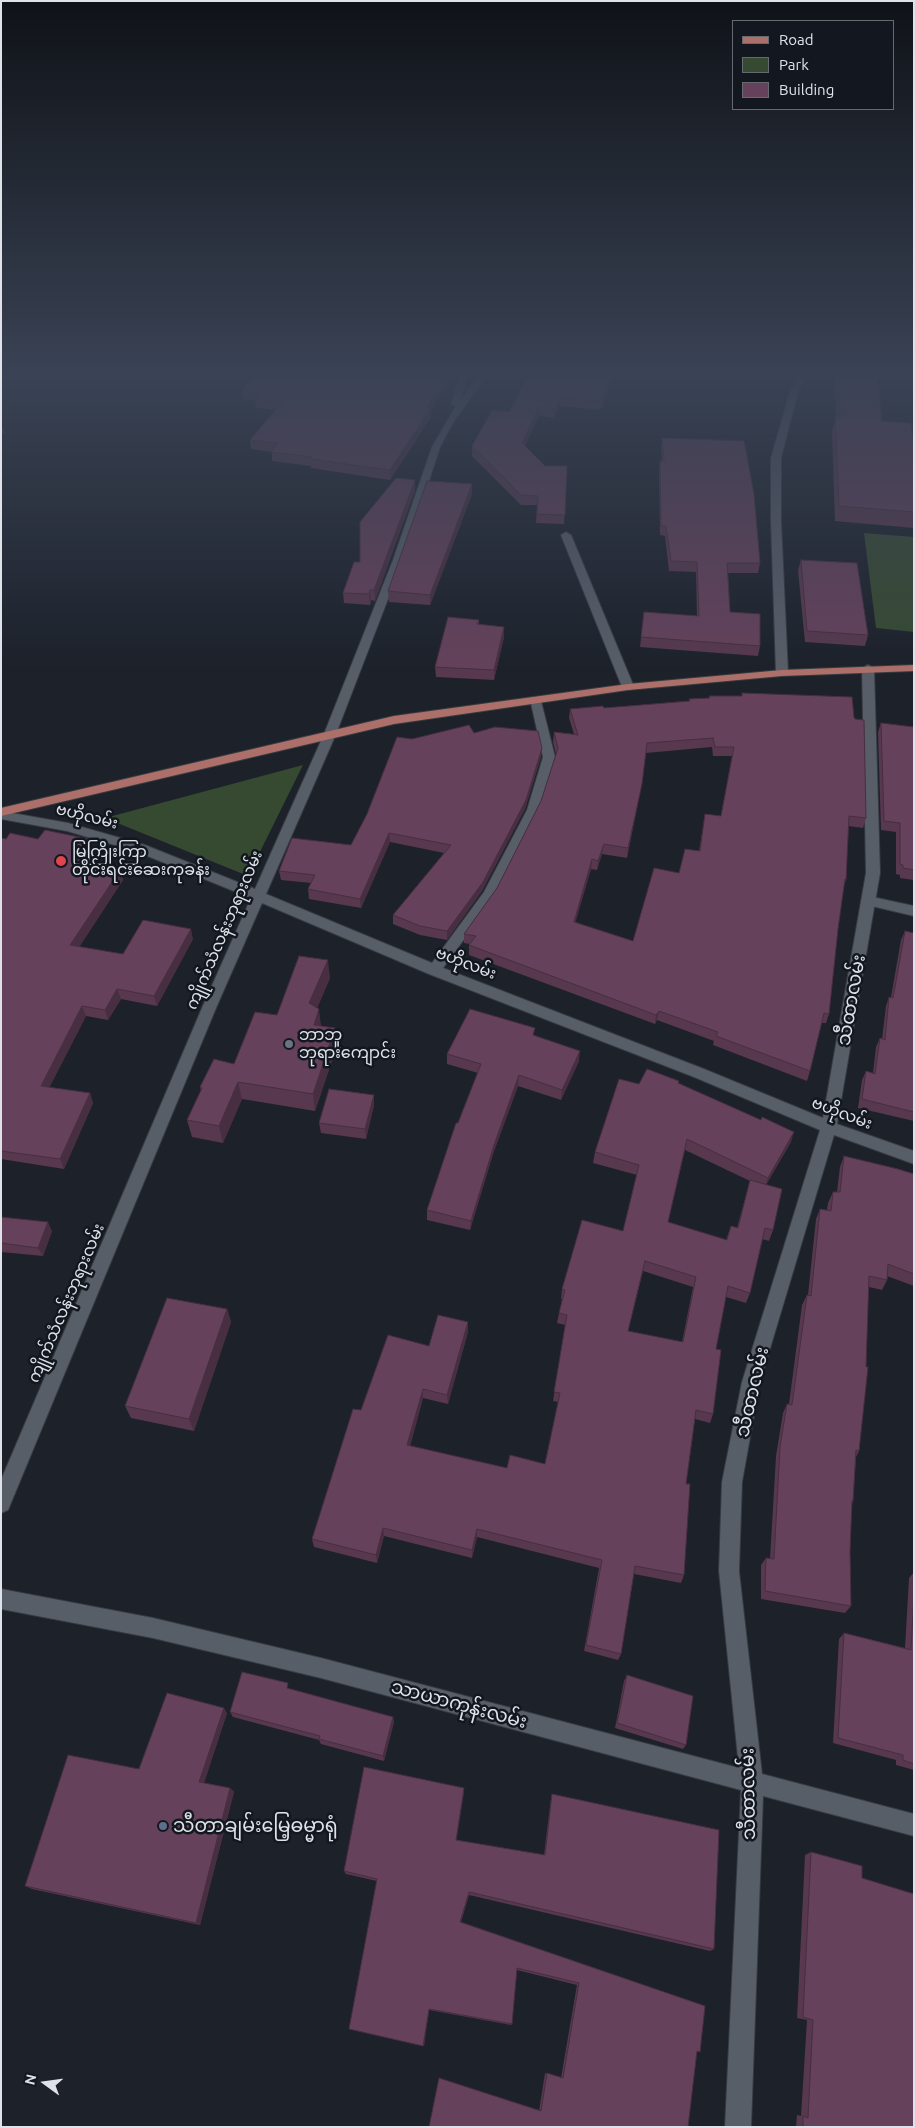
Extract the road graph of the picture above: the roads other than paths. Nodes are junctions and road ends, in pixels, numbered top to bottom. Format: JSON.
{"nodes":[{"id":1,"x":427,"y":474,"type":"edge"},
{"id":2,"x":776,"y":474,"type":"edge"},
{"id":3,"x":566,"y":535,"type":"dead end"},
{"id":4,"x":868,"y":668,"type":"junction"},
{"id":5,"x":914,"y":668,"type":"edge"},
{"id":6,"x":782,"y":673,"type":"junction"},
{"id":7,"x":628,"y":687,"type":"junction"},
{"id":8,"x":536,"y":699,"type":"junction"},
{"id":9,"x":330,"y":734,"type":"junction"},
{"id":10,"x":1,"y":814,"type":"edge"},
{"id":11,"x":258,"y":895,"type":"junction"},
{"id":12,"x":868,"y":901,"type":"junction"},
{"id":13,"x":914,"y":911,"type":"edge"},
{"id":14,"x":434,"y":970,"type":"junction"},
{"id":15,"x":828,"y":1127,"type":"junction"},
{"id":16,"x":914,"y":1158,"type":"edge"},
{"id":17,"x":1,"y":1504,"type":"edge"},
{"id":18,"x":1,"y":1598,"type":"edge"},
{"id":19,"x":752,"y":1783,"type":"junction"},
{"id":20,"x":914,"y":1825,"type":"edge"},
{"id":21,"x":738,"y":2127,"type":"edge"}],
"edges":[{"from":1,"to":9,"type":"street","name":"ကျိုက်သံလန်းဘုရားလမ်း"},
{"from":2,"to":6,"type":"street"},
{"from":3,"to":7,"type":"street"},
{"from":4,"to":5,"type":"main road"},
{"from":4,"to":6,"type":"main road"},
{"from":4,"to":12,"type":"street","name":"သီထာလမ်း"},
{"from":6,"to":7,"type":"main road"},
{"from":7,"to":8,"type":"main road"},
{"from":8,"to":9,"type":"main road"},
{"from":8,"to":14,"type":"street"},
{"from":9,"to":10,"type":"main road"},
{"from":9,"to":11,"type":"street","name":"ကျိုက်သံလန်းဘုရားလမ်း"},
{"from":10,"to":11,"type":"street","name":"ဗဟိုလမ်း"},
{"from":11,"to":14,"type":"street","name":"ဗဟိုလမ်း"},
{"from":11,"to":17,"type":"street","name":"ကျိုက်သံလန်းဘုရားလမ်း"},
{"from":12,"to":13,"type":"street"},
{"from":12,"to":15,"type":"street","name":"သီထာလမ်း"},
{"from":14,"to":15,"type":"street","name":"ဗဟိုလမ်း"},
{"from":15,"to":16,"type":"street","name":"ဗဟိုလမ်း"},
{"from":15,"to":19,"type":"street","name":"သီထာလမ်း"},
{"from":18,"to":19,"type":"street","name":"သာယာကုန်းလမ်း"},
{"from":19,"to":20,"type":"street","name":"သာယာကုန်းလမ်း"},
{"from":19,"to":21,"type":"street","name":"သီထာလမ်း"}]}
